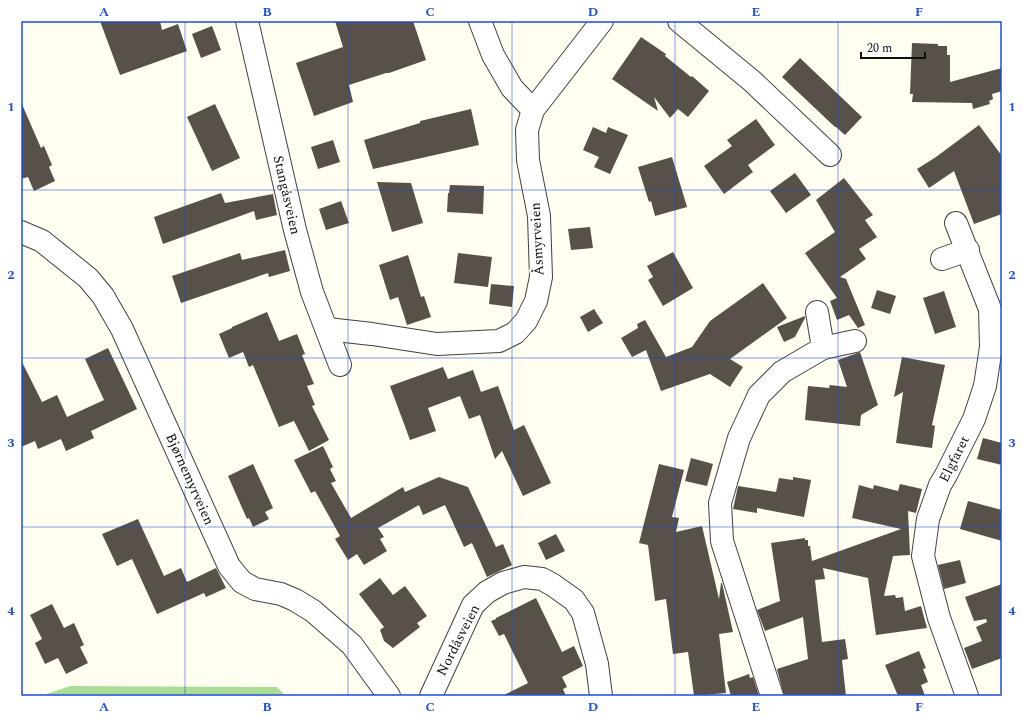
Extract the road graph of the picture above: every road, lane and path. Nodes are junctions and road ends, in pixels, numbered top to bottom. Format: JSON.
{"nodes":[{"id":1,"x":247,"y":21,"type":"edge"},
{"id":2,"x":480,"y":21,"type":"edge"},
{"id":3,"x":602,"y":21,"type":"edge"},
{"id":4,"x":679,"y":21,"type":"edge"},
{"id":5,"x":533,"y":110,"type":"junction"},
{"id":6,"x":830,"y":155,"type":"dead end"},
{"id":7,"x":956,"y":223,"type":"dead end"},
{"id":8,"x":21,"y":232,"type":"edge"},
{"id":9,"x":968,"y":250,"type":"junction"},
{"id":10,"x":942,"y":259,"type":"dead end"},
{"id":11,"x":817,"y":312,"type":"dead end"},
{"id":12,"x":327,"y":329,"type":"junction"},
{"id":13,"x":855,"y":340,"type":"dead end"},
{"id":14,"x":823,"y":348,"type":"junction"},
{"id":15,"x":340,"y":365,"type":"dead end"},
{"id":16,"x":389,"y":696,"type":"edge"},
{"id":17,"x":431,"y":696,"type":"edge"},
{"id":18,"x":601,"y":696,"type":"edge"},
{"id":19,"x":772,"y":696,"type":"edge"},
{"id":20,"x":968,"y":696,"type":"edge"}],
"edges":[{"from":1,"to":12,"type":"street","name":"Stangåsveien"},
{"from":2,"to":5,"type":"street"},
{"from":3,"to":5,"type":"street","name":"Åsmyrveien"},
{"from":4,"to":6,"type":"street"},
{"from":5,"to":12,"type":"street","name":"Åsmyrveien"},
{"from":7,"to":9,"type":"street","name":"Elgfaret"},
{"from":8,"to":16,"type":"street","name":"Bjørnemyrveien"},
{"from":9,"to":10,"type":"street"},
{"from":9,"to":20,"type":"street","name":"Elgfaret"},
{"from":11,"to":14,"type":"street"},
{"from":12,"to":15,"type":"street","name":"Stangåsveien"},
{"from":13,"to":14,"type":"street"},
{"from":14,"to":19,"type":"street"},
{"from":17,"to":18,"type":"street","name":"Nordåsveien"}]}
